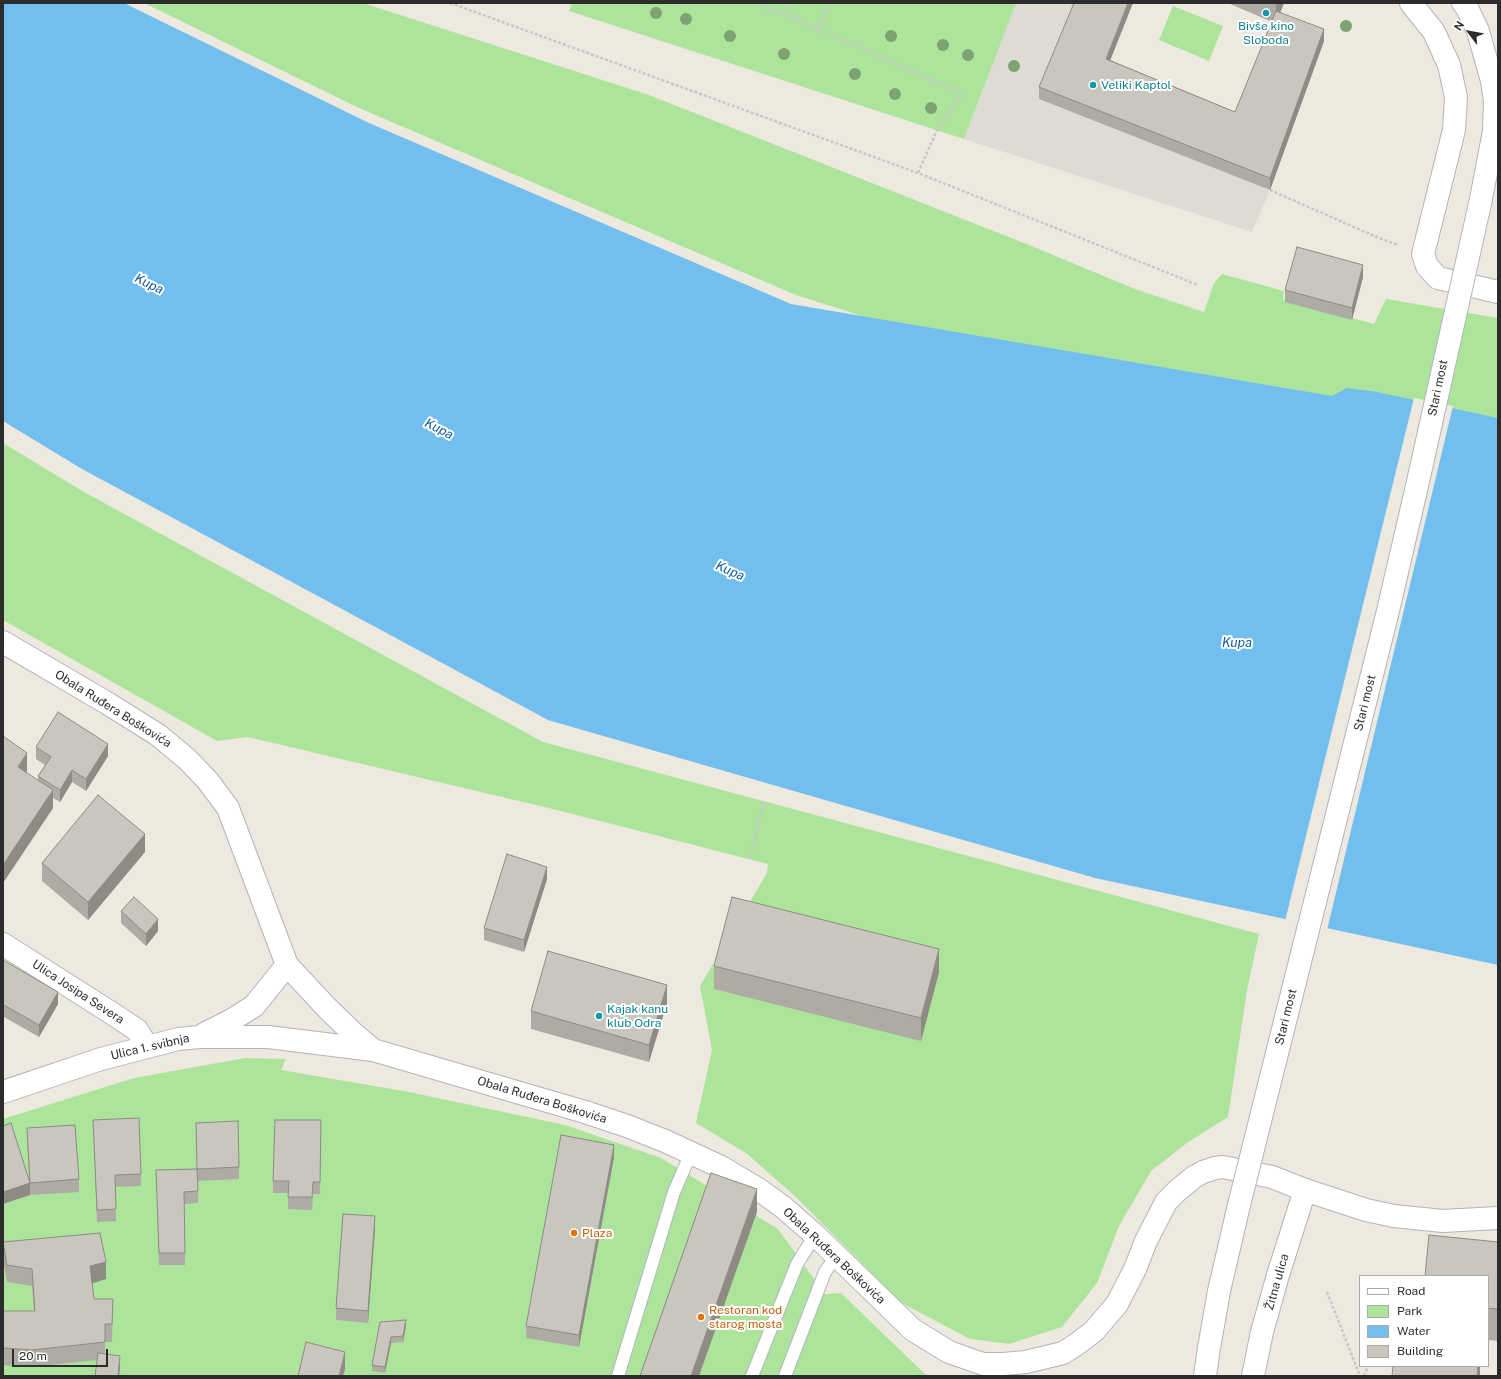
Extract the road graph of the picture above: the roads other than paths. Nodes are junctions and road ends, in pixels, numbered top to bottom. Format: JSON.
{"nodes":[{"id":1,"x":1411,"y":3,"type":"edge"},
{"id":2,"x":1463,"y":3,"type":"edge"},
{"id":3,"x":1498,"y":292,"type":"edge"},
{"id":4,"x":3,"y":642,"type":"edge"},
{"id":5,"x":3,"y":944,"type":"edge"},
{"id":6,"x":287,"y":965,"type":"junction"},
{"id":7,"x":200,"y":1036,"type":"junction"},
{"id":8,"x":147,"y":1046,"type":"junction"},
{"id":9,"x":374,"y":1050,"type":"junction"},
{"id":10,"x":3,"y":1092,"type":"edge"},
{"id":11,"x":691,"y":1153,"type":"junction"},
{"id":12,"x":1305,"y":1190,"type":"junction"},
{"id":13,"x":1498,"y":1218,"type":"edge"},
{"id":14,"x":815,"y":1235,"type":"junction"},
{"id":15,"x":836,"y":1256,"type":"junction"},
{"id":16,"x":1005,"y":1370,"type":"edge"},
{"id":17,"x":618,"y":1376,"type":"edge"},
{"id":18,"x":752,"y":1376,"type":"edge"},
{"id":19,"x":785,"y":1376,"type":"edge"},
{"id":20,"x":1205,"y":1376,"type":"edge"},
{"id":21,"x":1253,"y":1376,"type":"edge"}],
"edges":[{"from":1,"to":3,"type":"street"},
{"from":2,"to":20,"type":"street","name":"Stari most","bridge":true},
{"from":4,"to":6,"type":"street","name":"Obala Ruđera Boškovića"},
{"from":5,"to":8,"type":"street","name":"Ulica Josipa Severa"},
{"from":6,"to":7,"type":"street"},
{"from":6,"to":9,"type":"street","name":"Obala Ruđera Boškovića"},
{"from":7,"to":8,"type":"street","name":"Ulica 1. svibnja"},
{"from":7,"to":9,"type":"street","name":"Ulica 1. svibnja"},
{"from":8,"to":10,"type":"street","name":"Ulica 1. svibnja"},
{"from":9,"to":11,"type":"street","name":"Obala Ruđera Boškovića"},
{"from":11,"to":14,"type":"street","name":"Obala Ruđera Boškovića"},
{"from":11,"to":17,"type":"lane"},
{"from":12,"to":13,"type":"street","name":"Obala Ruđera Boškovića"},
{"from":12,"to":16,"type":"street","name":"Obala Ruđera Boškovića"},
{"from":12,"to":21,"type":"street","name":"Žitna ulica"},
{"from":14,"to":15,"type":"street","name":"Obala Ruđera Boškovića"},
{"from":14,"to":18,"type":"lane"},
{"from":15,"to":16,"type":"street","name":"Obala Ruđera Boškovića"},
{"from":15,"to":19,"type":"lane"}]}
